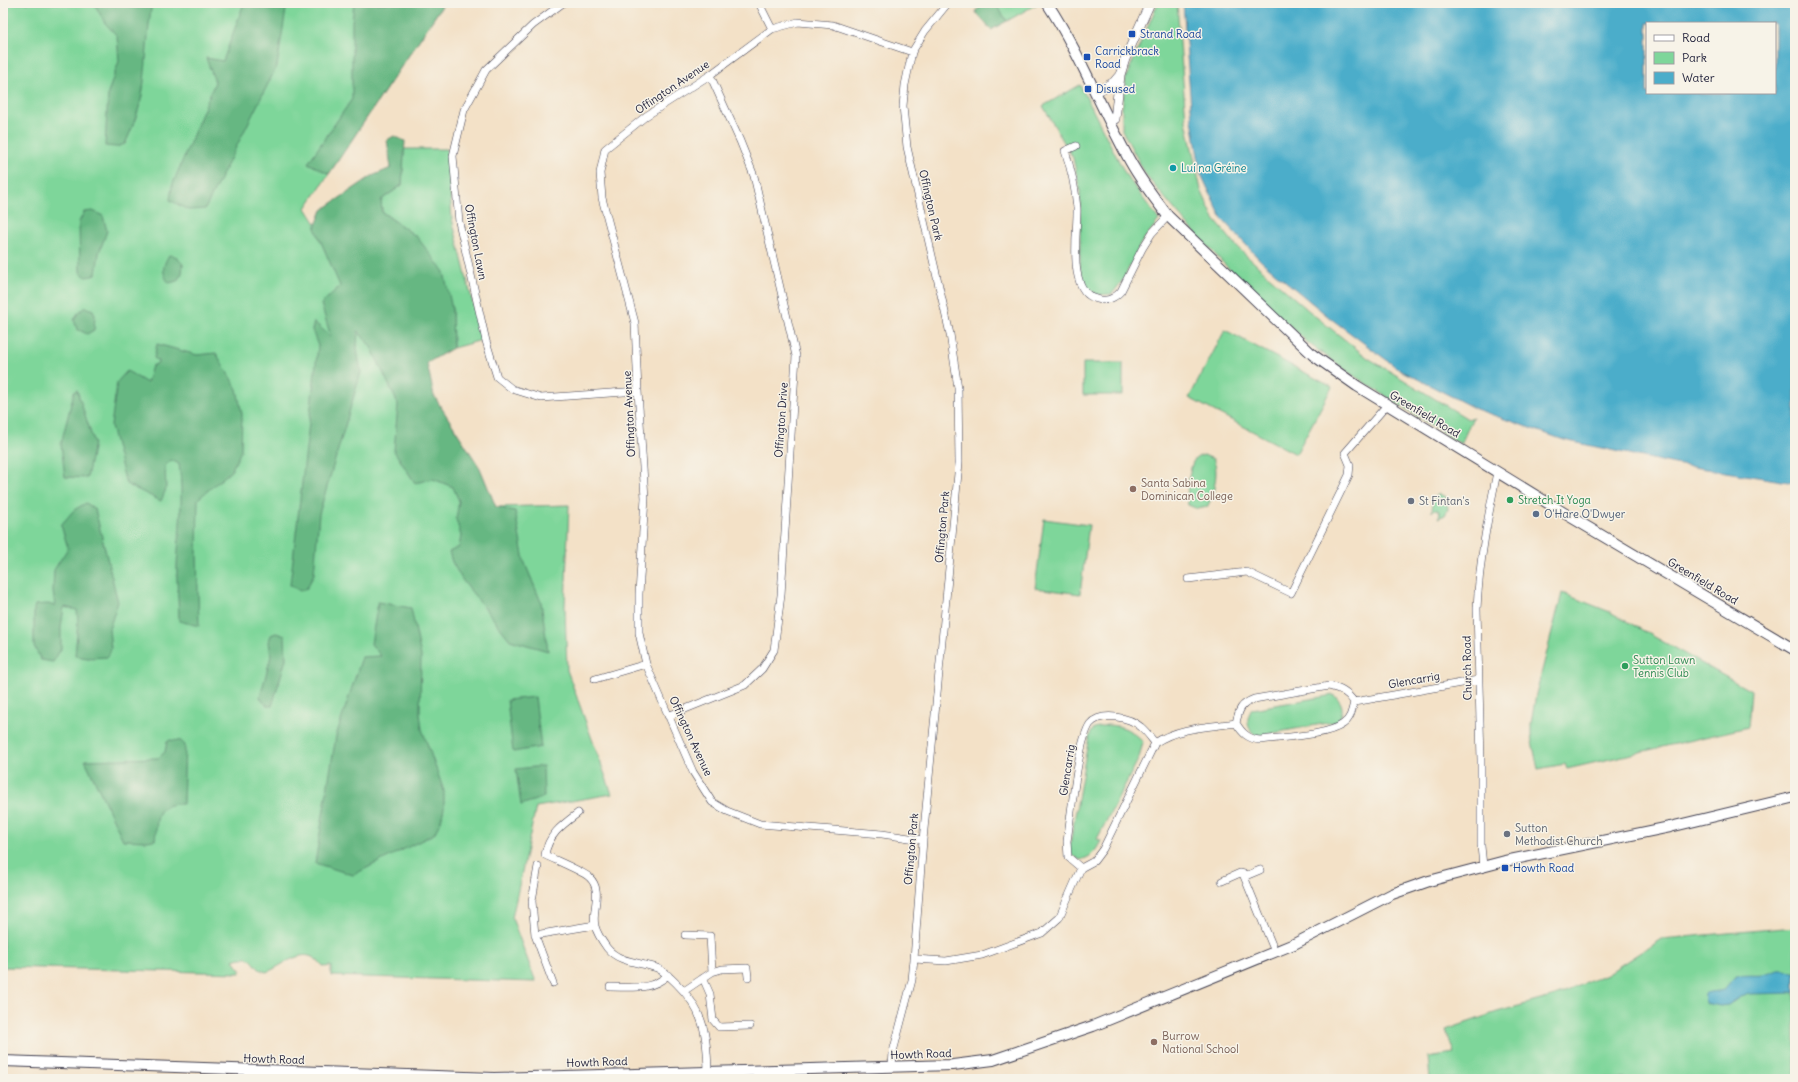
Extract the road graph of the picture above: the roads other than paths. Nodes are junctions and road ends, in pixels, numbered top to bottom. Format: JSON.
{"nodes":[{"id":1,"x":563,"y":3,"type":"edge"},
{"id":2,"x":759,"y":3,"type":"edge"},
{"id":3,"x":948,"y":3,"type":"edge"},
{"id":4,"x":1047,"y":3,"type":"edge"},
{"id":5,"x":1150,"y":3,"type":"edge"},
{"id":6,"x":772,"y":29,"type":"junction"},
{"id":7,"x":912,"y":52,"type":"junction"},
{"id":8,"x":710,"y":75,"type":"junction"},
{"id":9,"x":1120,"y":75,"type":"junction"},
{"id":10,"x":1096,"y":92,"type":"junction"},
{"id":11,"x":1110,"y":122,"type":"junction"},
{"id":12,"x":1076,"y":146,"type":"dead end"},
{"id":13,"x":1168,"y":216,"type":"junction"},
{"id":14,"x":638,"y":391,"type":"junction"},
{"id":15,"x":1387,"y":405,"type":"junction"},
{"id":16,"x":1497,"y":472,"type":"junction"},
{"id":17,"x":1188,"y":579,"type":"dead end"},
{"id":18,"x":1795,"y":650,"type":"edge"},
{"id":19,"x":646,"y":664,"type":"junction"},
{"id":20,"x":595,"y":679,"type":"dead end"},
{"id":21,"x":1478,"y":680,"type":"junction"},
{"id":22,"x":1354,"y":702,"type":"junction"},
{"id":23,"x":668,"y":716,"type":"junction"},
{"id":24,"x":1236,"y":723,"type":"junction"},
{"id":25,"x":1155,"y":743,"type":"junction"},
{"id":26,"x":1795,"y":797,"type":"edge"},
{"id":27,"x":578,"y":813,"type":"dead end"},
{"id":28,"x":923,"y":840,"type":"junction"},
{"id":29,"x":538,"y":866,"type":"dead end"},
{"id":30,"x":1482,"y":866,"type":"junction"},
{"id":31,"x":1081,"y":868,"type":"junction"},
{"id":32,"x":1260,"y":870,"type":"dead end"},
{"id":33,"x":1244,"y":874,"type":"junction"},
{"id":34,"x":1222,"y":881,"type":"dead end"},
{"id":35,"x":595,"y":925,"type":"junction"},
{"id":36,"x":535,"y":935,"type":"junction"},
{"id":37,"x":685,"y":935,"type":"dead end"},
{"id":38,"x":1275,"y":952,"type":"junction"},
{"id":39,"x":914,"y":959,"type":"junction"},
{"id":40,"x":712,"y":972,"type":"junction"},
{"id":41,"x":668,"y":975,"type":"junction"},
{"id":42,"x":748,"y":977,"type":"dead end"},
{"id":43,"x":703,"y":978,"type":"junction"},
{"id":44,"x":553,"y":983,"type":"dead end"},
{"id":45,"x":610,"y":987,"type":"dead end"},
{"id":46,"x":684,"y":990,"type":"junction"},
{"id":47,"x":750,"y":1026,"type":"dead end"},
{"id":48,"x":3,"y":1061,"type":"edge"},
{"id":49,"x":892,"y":1067,"type":"junction"},
{"id":50,"x":708,"y":1071,"type":"junction"},
{"id":51,"x":390,"y":1077,"type":"edge"}],
"edges":[{"from":1,"to":14,"type":"street","name":"Offington Lawn"},
{"from":2,"to":6,"type":"street"},
{"from":3,"to":7,"type":"street","name":"Offington Park"},
{"from":4,"to":10,"type":"main road"},
{"from":5,"to":9,"type":"street"},
{"from":6,"to":7,"type":"street","name":"Offington Avenue"},
{"from":6,"to":8,"type":"street","name":"Offington Avenue"},
{"from":7,"to":28,"type":"street","name":"Offington Park"},
{"from":8,"to":14,"type":"street","name":"Offington Avenue"},
{"from":8,"to":23,"type":"street","name":"Offington Drive"},
{"from":9,"to":10,"type":"street"},
{"from":9,"to":11,"type":"street"},
{"from":10,"to":11,"type":"main road"},
{"from":11,"to":13,"type":"main road","name":"Greenfield Road"},
{"from":12,"to":13,"type":"street"},
{"from":13,"to":15,"type":"main road","name":"Greenfield Road"},
{"from":14,"to":19,"type":"street","name":"Offington Avenue"},
{"from":15,"to":16,"type":"main road","name":"Greenfield Road"},
{"from":15,"to":17,"type":"street"},
{"from":16,"to":18,"type":"main road","name":"Greenfield Road"},
{"from":16,"to":21,"type":"street","name":"Church Road"},
{"from":19,"to":20,"type":"street"},
{"from":19,"to":23,"type":"street","name":"Offington Avenue"},
{"from":21,"to":22,"type":"street","name":"Glencarrig"},
{"from":21,"to":30,"type":"street","name":"Church Road"},
{"from":22,"to":24,"type":"street"},
{"from":22,"to":24,"type":"street"},
{"from":23,"to":28,"type":"street","name":"Offington Avenue"},
{"from":24,"to":25,"type":"street"},
{"from":25,"to":31,"type":"street"},
{"from":25,"to":31,"type":"street","name":"Glencarrig"},
{"from":26,"to":30,"type":"main road","name":"Howth Road"},
{"from":27,"to":35,"type":"street"},
{"from":28,"to":39,"type":"street","name":"Offington Park"},
{"from":29,"to":36,"type":"street"},
{"from":30,"to":38,"type":"main road","name":"Howth Road"},
{"from":31,"to":39,"type":"street"},
{"from":32,"to":33,"type":"street"},
{"from":33,"to":34,"type":"street"},
{"from":33,"to":38,"type":"street"},
{"from":35,"to":36,"type":"street"},
{"from":35,"to":41,"type":"street"},
{"from":36,"to":44,"type":"street"},
{"from":37,"to":40,"type":"street"},
{"from":38,"to":49,"type":"main road","name":"Howth Road"},
{"from":39,"to":49,"type":"street","name":"Offington Park"},
{"from":40,"to":42,"type":"street"},
{"from":40,"to":43,"type":"street"},
{"from":41,"to":45,"type":"street"},
{"from":41,"to":46,"type":"street"},
{"from":43,"to":46,"type":"street"},
{"from":43,"to":47,"type":"street"},
{"from":46,"to":50,"type":"street"},
{"from":48,"to":51,"type":"main road","name":"Howth Road"},
{"from":49,"to":50,"type":"main road","name":"Howth Road"},
{"from":50,"to":51,"type":"main road","name":"Howth Road"}]}
